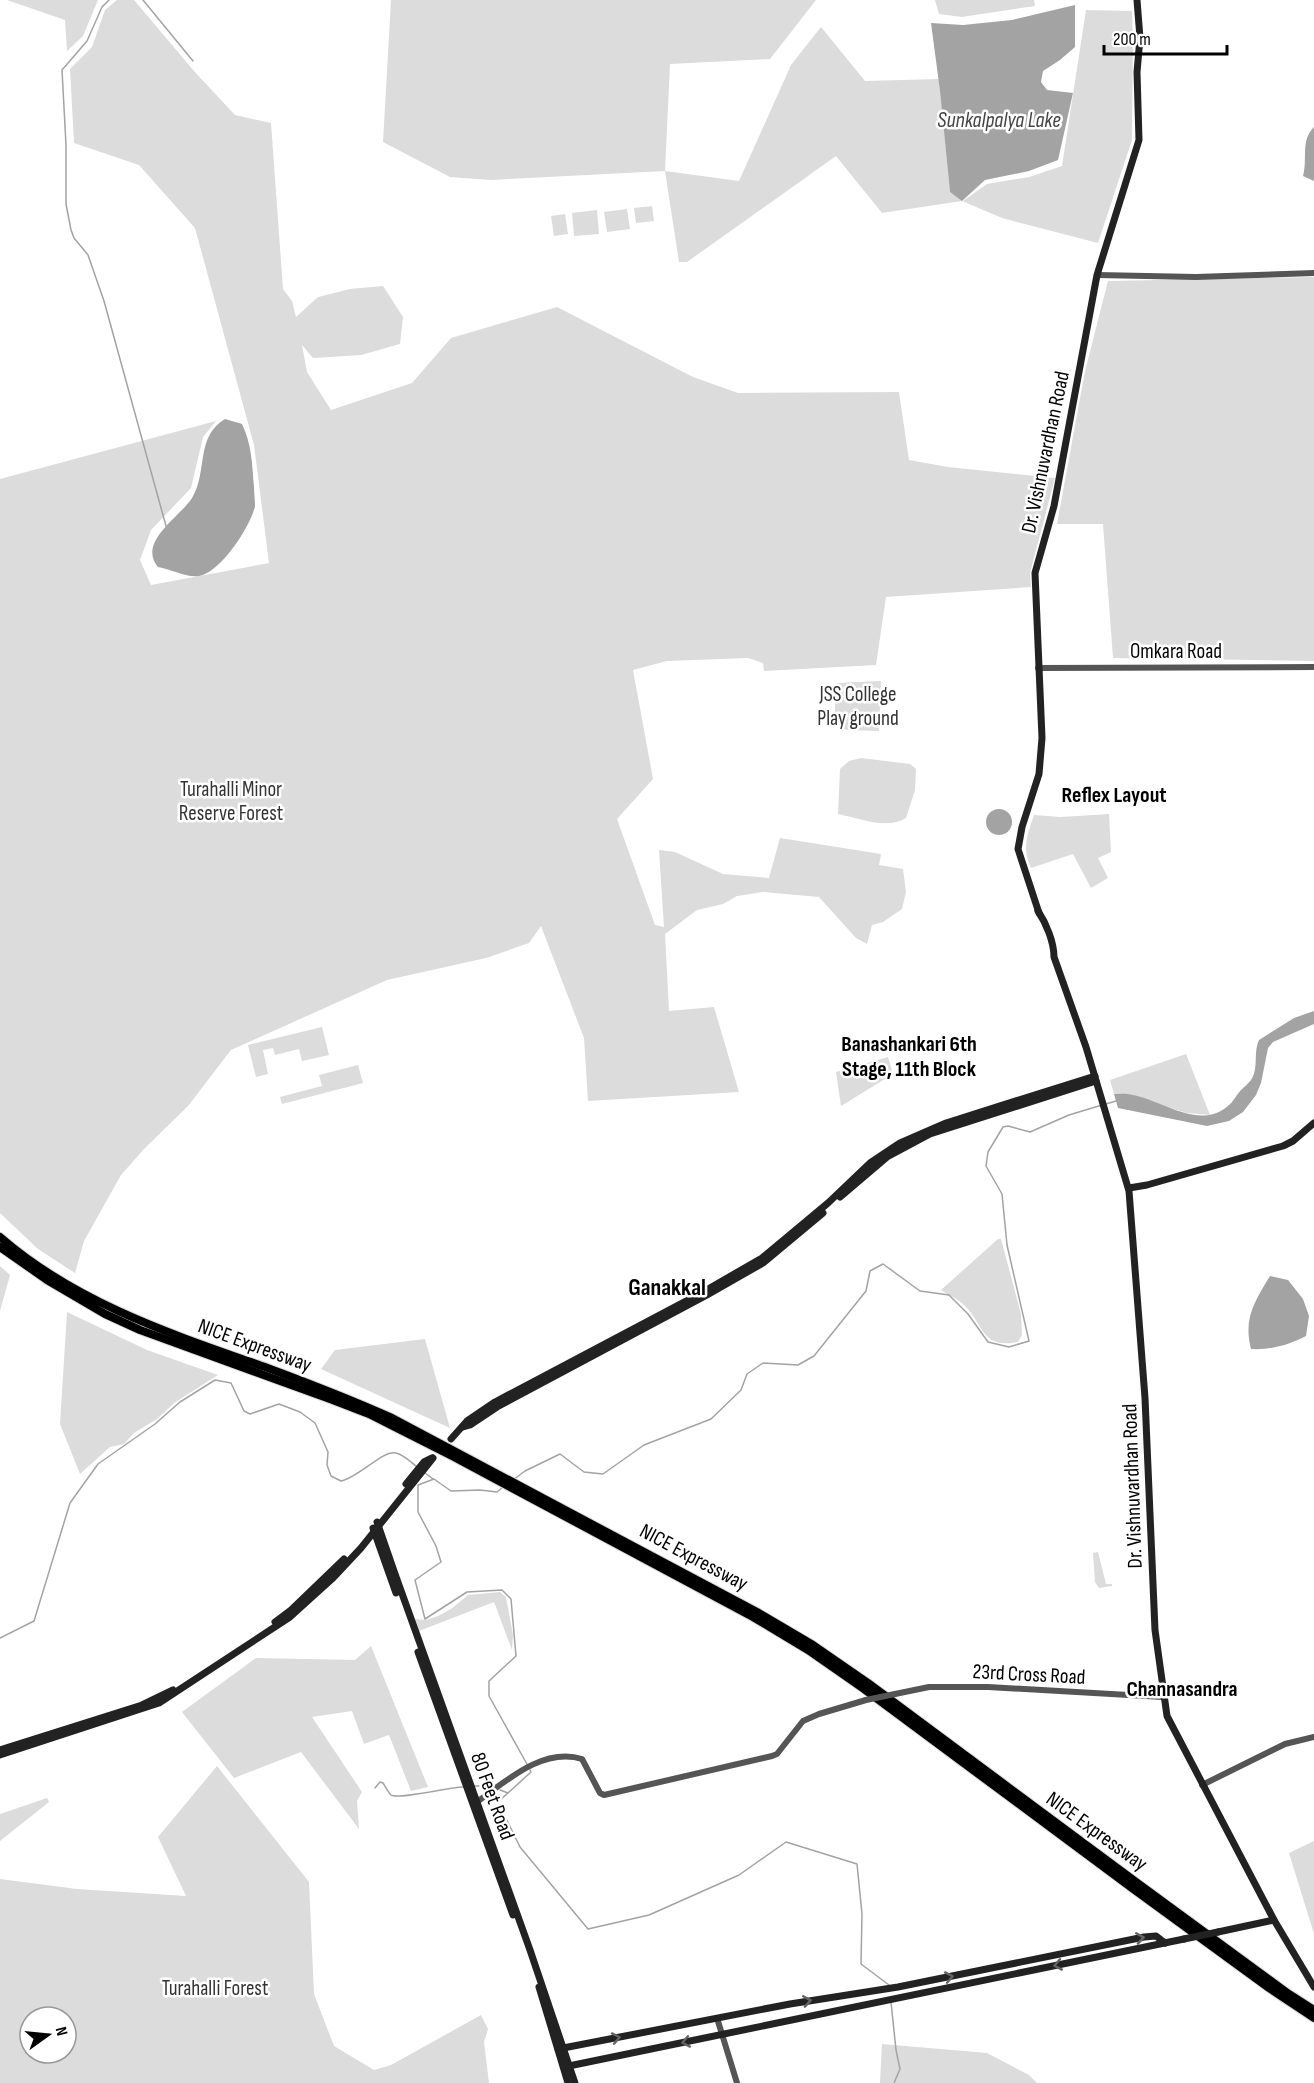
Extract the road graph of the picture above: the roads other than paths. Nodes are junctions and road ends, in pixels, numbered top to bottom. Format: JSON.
{"nodes":[{"id":1,"x":1137,"y":0,"type":"edge"},
{"id":2,"x":1098,"y":272,"type":"junction"},
{"id":3,"x":1314,"y":273,"type":"edge"},
{"id":4,"x":1314,"y":667,"type":"edge"},
{"id":5,"x":1038,"y":668,"type":"junction"},
{"id":6,"x":1095,"y":1079,"type":"junction"},
{"id":7,"x":1086,"y":1084,"type":"junction"},
{"id":8,"x":1100,"y":1094,"type":"junction"},
{"id":9,"x":1314,"y":1118,"type":"edge"},
{"id":10,"x":1314,"y":1123,"type":"edge"},
{"id":11,"x":1143,"y":1184,"type":"junction"},
{"id":12,"x":1129,"y":1188,"type":"junction"},
{"id":13,"x":0,"y":1237,"type":"edge"},
{"id":14,"x":0,"y":1247,"type":"edge"},
{"id":15,"x":463,"y":1427,"type":"junction"},
{"id":16,"x":451,"y":1439,"type":"dead end"},
{"id":17,"x":426,"y":1464,"type":"dead end"},
{"id":18,"x":505,"y":1480,"type":"junction"},
{"id":19,"x":516,"y":1487,"type":"junction"},
{"id":20,"x":376,"y":1527,"type":"junction"},
{"id":21,"x":1163,"y":1697,"type":"junction"},
{"id":22,"x":1314,"y":1737,"type":"edge"},
{"id":23,"x":0,"y":1750,"type":"edge"},
{"id":24,"x":0,"y":1755,"type":"edge"},
{"id":25,"x":1202,"y":1785,"type":"junction"},
{"id":26,"x":477,"y":1802,"type":"junction"},
{"id":27,"x":1274,"y":1920,"type":"junction"},
{"id":28,"x":1165,"y":1942,"type":"junction"},
{"id":29,"x":1314,"y":1988,"type":"edge"},
{"id":30,"x":1314,"y":2010,"type":"edge"},
{"id":31,"x":717,"y":2018,"type":"junction"},
{"id":32,"x":1314,"y":2018,"type":"edge"},
{"id":33,"x":722,"y":2035,"type":"junction"},
{"id":34,"x":561,"y":2048,"type":"junction"},
{"id":35,"x":567,"y":2067,"type":"junction"},
{"id":36,"x":568,"y":2083,"type":"edge"},
{"id":37,"x":575,"y":2083,"type":"edge"},
{"id":38,"x":737,"y":2083,"type":"edge"}],
"edges":[{"from":1,"to":2,"type":"main road","name":"Dr. Vishnuvardhan Road"},
{"from":2,"to":3,"type":"street"},
{"from":2,"to":5,"type":"main road","name":"Dr. Vishnuvardhan Road"},
{"from":4,"to":5,"type":"street","name":"Omkara Road"},
{"from":5,"to":6,"type":"main road","name":"Dr. Vishnuvardhan Road"},
{"from":6,"to":7,"type":"main road"},
{"from":6,"to":8,"type":"main road","name":"Dr. Vishnuvardhan Road"},
{"from":6,"to":15,"type":"main road"},
{"from":7,"to":8,"type":"street"},
{"from":7,"to":15,"type":"main road"},
{"from":8,"to":12,"type":"main road","name":"Dr. Vishnuvardhan Road"},
{"from":9,"to":11,"type":"main road"},
{"from":10,"to":11,"type":"main road"},
{"from":11,"to":12,"type":"main road"},
{"from":12,"to":21,"type":"main road","name":"Dr. Vishnuvardhan Road"},
{"from":13,"to":18,"type":"highway","name":"NICE Expressway"},
{"from":14,"to":18,"type":"highway","name":"NICE Expressway"},
{"from":15,"to":16,"type":"main road"},
{"from":17,"to":20,"type":"main road"},
{"from":18,"to":19,"type":"highway","name":"NICE Expressway"},
{"from":19,"to":30,"type":"highway","name":"NICE Expressway"},
{"from":19,"to":32,"type":"highway","name":"NICE Expressway"},
{"from":20,"to":23,"type":"main road"},
{"from":20,"to":24,"type":"main road"},
{"from":20,"to":26,"type":"main road","name":"80 Feet Road"},
{"from":20,"to":34,"type":"main road","name":"80 Feet Road"},
{"from":21,"to":25,"type":"main road","name":"Dr. Vishnuvardhan Road"},
{"from":21,"to":26,"type":"street","name":"23rd Cross Road","bridge":true},
{"from":22,"to":25,"type":"street"},
{"from":25,"to":27,"type":"main road","name":"Dr. Vishnuvardhan Road"},
{"from":26,"to":34,"type":"main road","name":"80 Feet Road"},
{"from":27,"to":28,"type":"main road","bridge":true},
{"from":27,"to":29,"type":"main road","name":"Dr. Vishnuvardhan Road"},
{"from":31,"to":28,"type":"main road","one_way":true},
{"from":28,"to":33,"type":"main road","one_way":true},
{"from":31,"to":33,"type":"street"},
{"from":34,"to":31,"type":"main road","one_way":true},
{"from":33,"to":35,"type":"main road","one_way":true},
{"from":33,"to":38,"type":"street"},
{"from":34,"to":35,"type":"main road","name":"80 Feet Road"},
{"from":35,"to":36,"type":"main road","name":"80 Feet Road"},
{"from":35,"to":37,"type":"main road","name":"80 Feet Road"}]}
